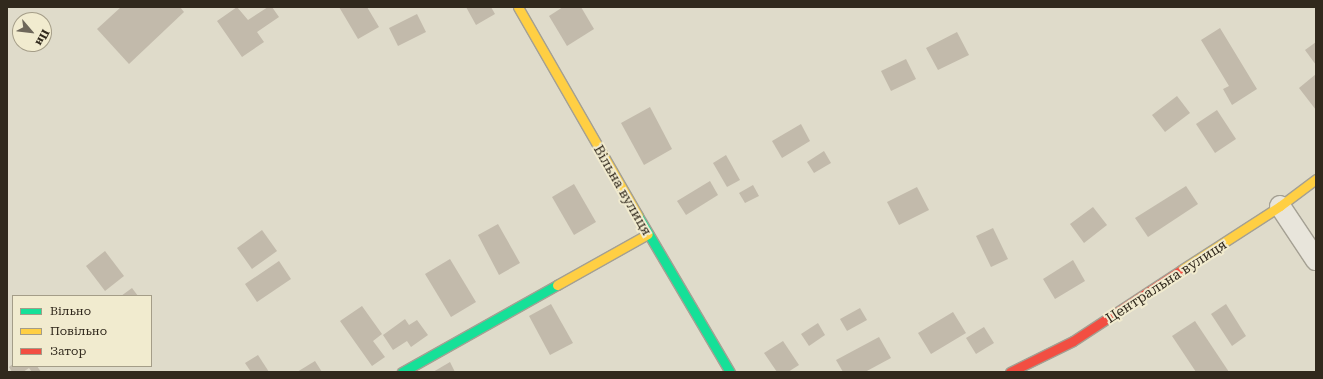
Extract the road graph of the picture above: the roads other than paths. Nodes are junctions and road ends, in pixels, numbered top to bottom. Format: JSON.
{"nodes":[{"id":1,"x":518,"y":7,"type":"edge"},
{"id":2,"x":1316,"y":179,"type":"edge"},
{"id":3,"x":1280,"y":206,"type":"junction"},
{"id":4,"x":648,"y":234,"type":"junction"},
{"id":5,"x":1316,"y":260,"type":"edge"},
{"id":6,"x":402,"y":372,"type":"edge"},
{"id":7,"x":730,"y":372,"type":"edge"},
{"id":8,"x":1010,"y":372,"type":"edge"}],
"edges":[{"from":1,"to":4,"type":"street","name":"Вільна вулиця"},
{"from":2,"to":3,"type":"street","name":"Центральна вулиця"},
{"from":3,"to":5,"type":"street"},
{"from":3,"to":8,"type":"street","name":"Центральна вулиця"},
{"from":4,"to":6,"type":"street"},
{"from":4,"to":7,"type":"street","name":"Вільна вулиця"}]}
